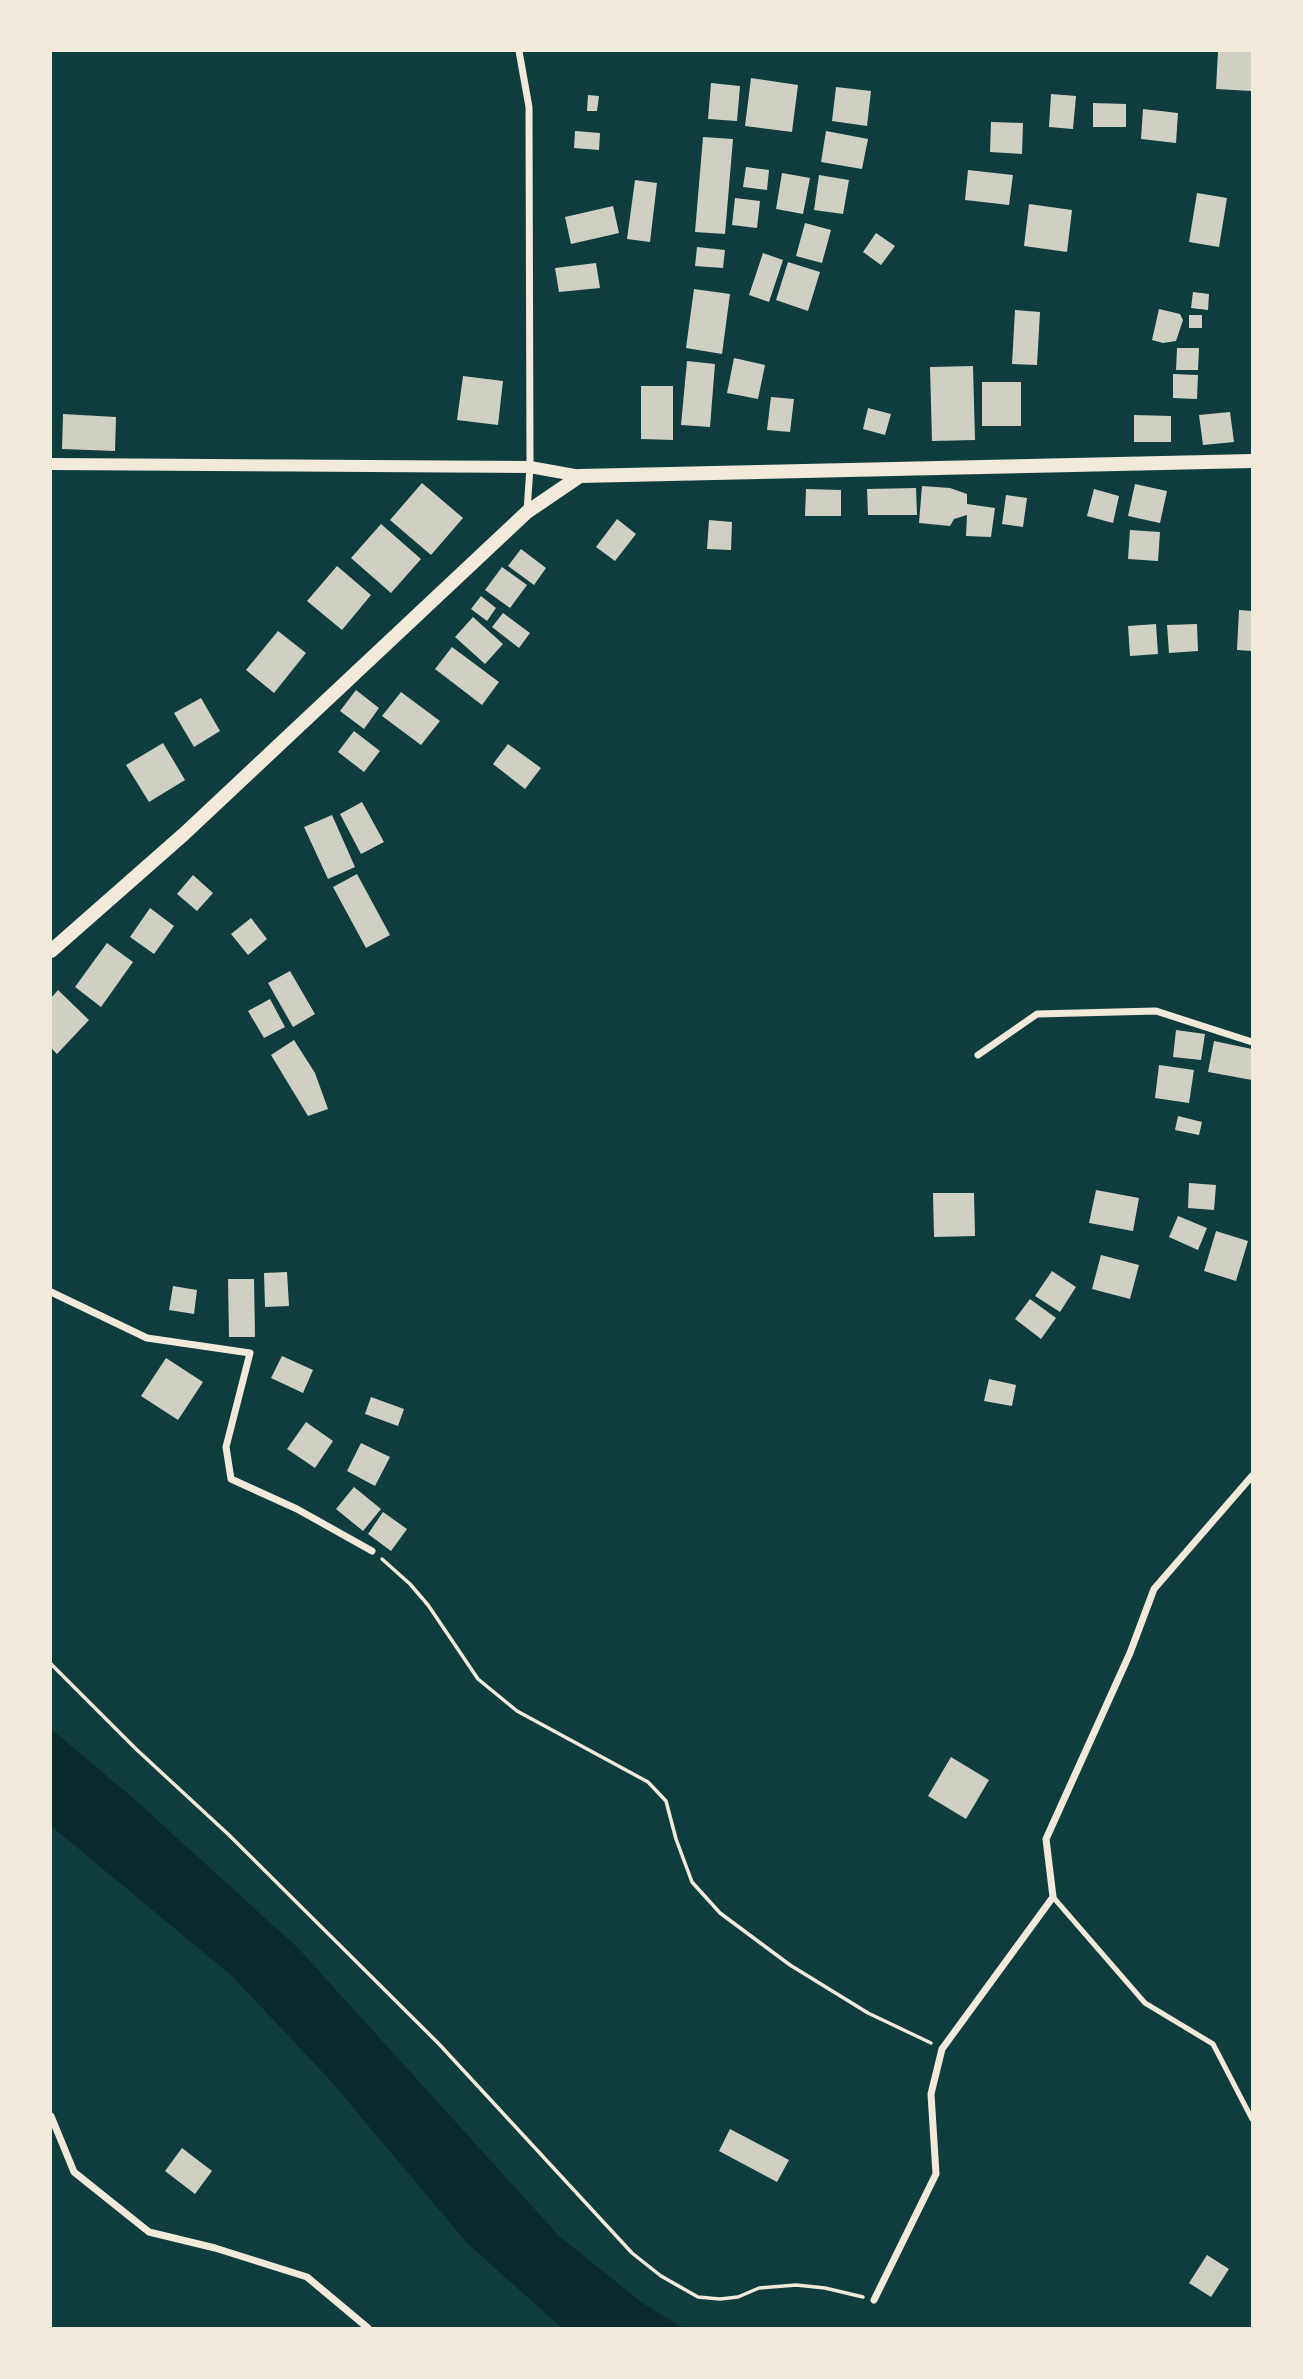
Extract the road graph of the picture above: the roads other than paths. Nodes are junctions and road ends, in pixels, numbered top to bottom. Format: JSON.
{"nodes":[{"id":1,"x":519,"y":51,"type":"edge"},
{"id":2,"x":1252,"y":461,"type":"edge"},
{"id":3,"x":51,"y":464,"type":"edge"},
{"id":4,"x":530,"y":467,"type":"junction"},
{"id":5,"x":580,"y":476,"type":"junction"},
{"id":6,"x":527,"y":512,"type":"junction"},
{"id":7,"x":51,"y":951,"type":"edge"},
{"id":8,"x":1252,"y":1042,"type":"edge"},
{"id":9,"x":978,"y":1055,"type":"dead end"},
{"id":10,"x":51,"y":1292,"type":"edge"},
{"id":11,"x":1252,"y":1476,"type":"edge"},
{"id":12,"x":372,"y":1551,"type":"road end"},
{"id":13,"x":1053,"y":1897,"type":"junction"},
{"id":14,"x":51,"y":2116,"type":"edge"},
{"id":15,"x":1252,"y":2119,"type":"edge"},
{"id":16,"x":874,"y":2300,"type":"road end"},
{"id":17,"x":368,"y":2328,"type":"edge"}],
"edges":[{"from":1,"to":4,"type":"street"},
{"from":2,"to":5,"type":"main road"},
{"from":3,"to":4,"type":"street"},
{"from":4,"to":5,"type":"street"},
{"from":4,"to":6,"type":"street"},
{"from":5,"to":6,"type":"main road"},
{"from":6,"to":7,"type":"main road"},
{"from":8,"to":9,"type":"street"},
{"from":10,"to":12,"type":"street"},
{"from":11,"to":13,"type":"street"},
{"from":13,"to":15,"type":"lane"},
{"from":13,"to":16,"type":"street"},
{"from":14,"to":17,"type":"street"}]}
